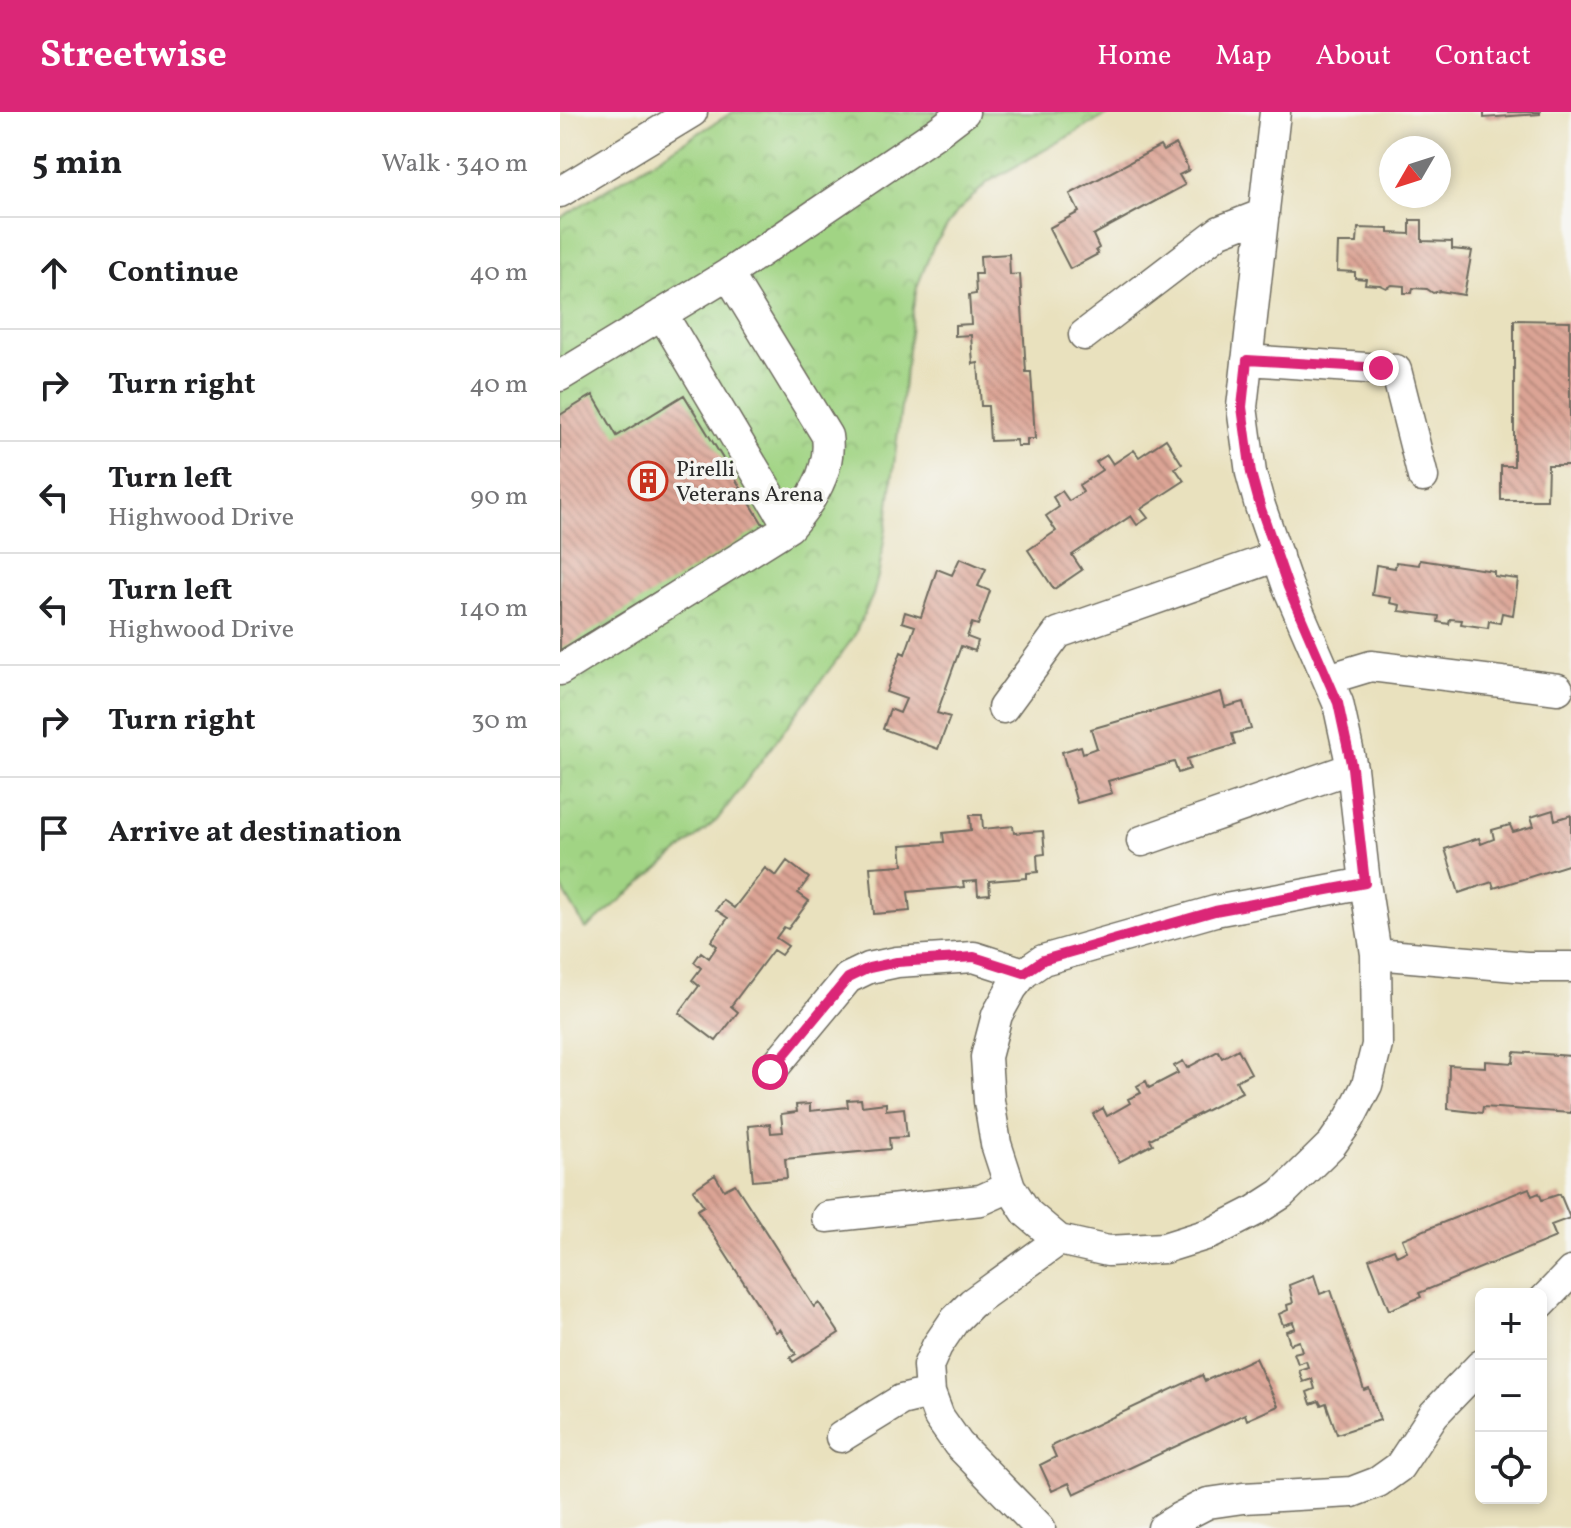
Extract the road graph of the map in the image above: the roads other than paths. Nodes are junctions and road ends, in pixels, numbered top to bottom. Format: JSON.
{"nodes":[{"id":1,"x":692,"y":112,"type":"edge"},
{"id":2,"x":964,"y":112,"type":"edge"},
{"id":3,"x":1275,"y":112,"type":"edge"},
{"id":4,"x":560,"y":192,"type":"edge"},
{"id":5,"x":1264,"y":214,"type":"junction"},
{"id":6,"x":728,"y":274,"type":"junction"},
{"id":7,"x":662,"y":314,"type":"junction"},
{"id":8,"x":1084,"y":335,"type":"dead end"},
{"id":9,"x":1247,"y":360,"type":"junction"},
{"id":10,"x":560,"y":376,"type":"edge"},
{"id":11,"x":1423,"y":477,"type":"dead end"},
{"id":12,"x":789,"y":527,"type":"junction"},
{"id":13,"x":1278,"y":556,"type":"junction"},
{"id":14,"x":560,"y":670,"type":"edge"},
{"id":15,"x":1328,"y":679,"type":"junction"},
{"id":16,"x":1558,"y":689,"type":"dead end"},
{"id":17,"x":1003,"y":708,"type":"dead end"},
{"id":18,"x":1352,"y":768,"type":"junction"},
{"id":19,"x":1142,"y":841,"type":"dead end"},
{"id":20,"x":1365,"y":883,"type":"junction"},
{"id":21,"x":1376,"y":954,"type":"junction"},
{"id":22,"x":1571,"y":967,"type":"edge"},
{"id":23,"x":1024,"y":973,"type":"junction"},
{"id":24,"x":770,"y":1072,"type":"dead end"},
{"id":25,"x":1010,"y":1187,"type":"junction"},
{"id":26,"x":827,"y":1217,"type":"dead end"},
{"id":27,"x":1059,"y":1240,"type":"junction"},
{"id":28,"x":1571,"y":1272,"type":"edge"},
{"id":29,"x":1547,"y":1297,"type":"edge"},
{"id":30,"x":1475,"y":1371,"type":"edge"},
{"id":31,"x":930,"y":1393,"type":"junction"},
{"id":32,"x":841,"y":1437,"type":"dead end"},
{"id":33,"x":1040,"y":1528,"type":"edge"},
{"id":34,"x":1163,"y":1528,"type":"edge"}],
"edges":[{"from":1,"to":4,"type":"street"},
{"from":2,"to":6,"type":"street"},
{"from":3,"to":5,"type":"street"},
{"from":5,"to":8,"type":"street"},
{"from":5,"to":9,"type":"street"},
{"from":6,"to":7,"type":"street"},
{"from":6,"to":12,"type":"street"},
{"from":7,"to":10,"type":"street"},
{"from":7,"to":12,"type":"street"},
{"from":9,"to":11,"type":"street"},
{"from":9,"to":13,"type":"street"},
{"from":12,"to":14,"type":"street"},
{"from":13,"to":15,"type":"street"},
{"from":13,"to":17,"type":"street"},
{"from":15,"to":16,"type":"street"},
{"from":15,"to":18,"type":"street"},
{"from":18,"to":19,"type":"street"},
{"from":18,"to":20,"type":"street"},
{"from":20,"to":21,"type":"street"},
{"from":20,"to":23,"type":"street"},
{"from":21,"to":22,"type":"street"},
{"from":21,"to":27,"type":"street"},
{"from":23,"to":24,"type":"street"},
{"from":23,"to":25,"type":"street"},
{"from":25,"to":26,"type":"street"},
{"from":25,"to":27,"type":"street"},
{"from":27,"to":31,"type":"street"},
{"from":28,"to":29,"type":"street"},
{"from":30,"to":34,"type":"street"},
{"from":31,"to":32,"type":"street"},
{"from":31,"to":33,"type":"street"}]}
